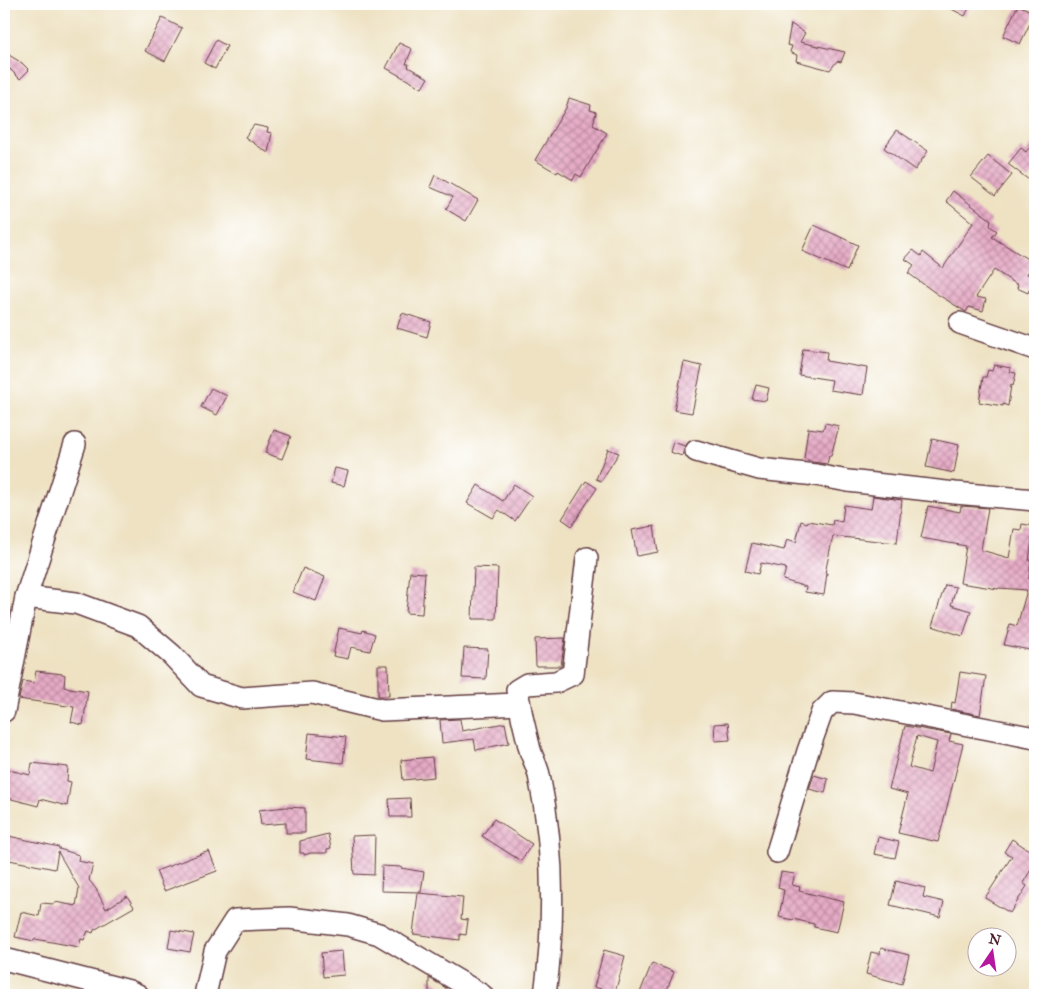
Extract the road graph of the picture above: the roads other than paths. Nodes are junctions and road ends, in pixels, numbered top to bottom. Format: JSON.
{"nodes":[{"id":1,"x":960,"y":323,"type":"dead end"},
{"id":2,"x":1035,"y":350,"type":"edge"},
{"id":3,"x":75,"y":444,"type":"dead end"},
{"id":4,"x":696,"y":451,"type":"dead end"},
{"id":5,"x":1035,"y":500,"type":"edge"},
{"id":6,"x":587,"y":558,"type":"dead end"},
{"id":7,"x":26,"y":598,"type":"junction"},
{"id":8,"x":519,"y":704,"type":"junction"},
{"id":9,"x":4,"y":710,"type":"edge"},
{"id":10,"x":1035,"y":738,"type":"edge"},
{"id":11,"x":778,"y":852,"type":"dead end"},
{"id":12,"x":4,"y":959,"type":"edge"},
{"id":13,"x":138,"y":995,"type":"edge"},
{"id":14,"x":205,"y":995,"type":"edge"},
{"id":15,"x":482,"y":995,"type":"edge"},
{"id":16,"x":545,"y":995,"type":"edge"}],
"edges":[{"from":1,"to":2,"type":"street"},
{"from":3,"to":7,"type":"street"},
{"from":4,"to":5,"type":"street"},
{"from":6,"to":8,"type":"street"},
{"from":7,"to":8,"type":"street"},
{"from":7,"to":9,"type":"street"},
{"from":8,"to":16,"type":"street"},
{"from":10,"to":11,"type":"street"},
{"from":12,"to":13,"type":"street"},
{"from":14,"to":15,"type":"street"}]}
